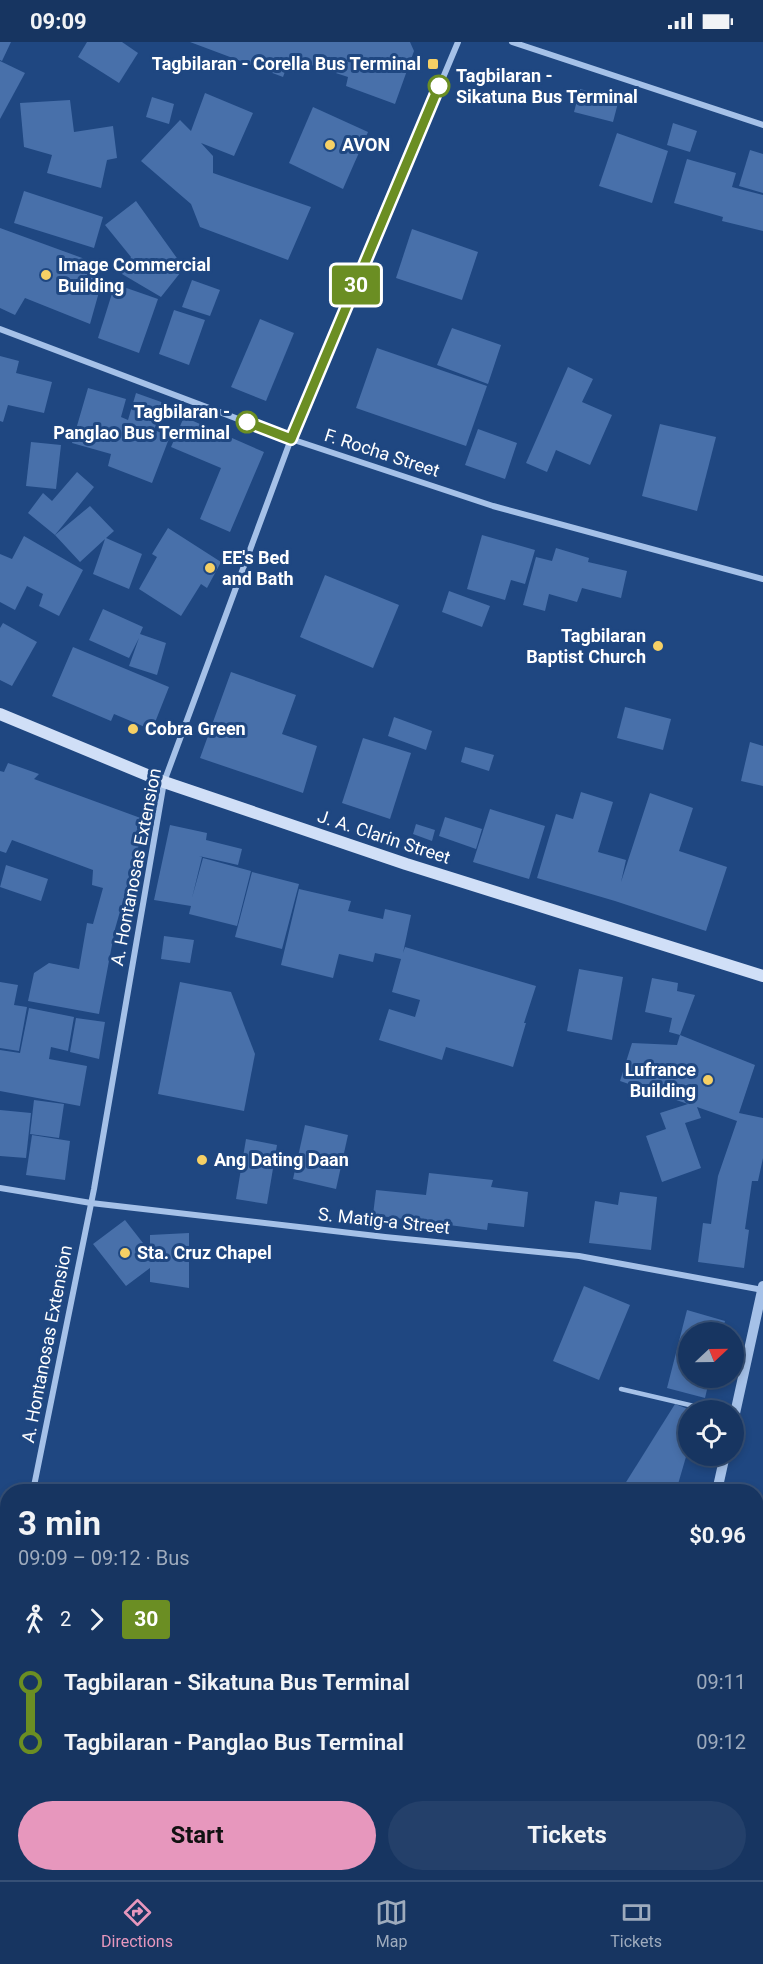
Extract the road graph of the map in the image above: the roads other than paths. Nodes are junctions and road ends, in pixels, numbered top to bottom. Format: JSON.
{"nodes":[{"id":1,"x":458,"y":42,"type":"edge"},
{"id":2,"x":512,"y":42,"type":"edge"},
{"id":3,"x":763,"y":125,"type":"edge"},
{"id":4,"x":0,"y":329,"type":"edge"},
{"id":5,"x":291,"y":439,"type":"junction"},
{"id":6,"x":763,"y":579,"type":"edge"},
{"id":7,"x":0,"y":714,"type":"edge"},
{"id":8,"x":164,"y":782,"type":"junction"},
{"id":9,"x":763,"y":976,"type":"edge"},
{"id":10,"x":0,"y":1188,"type":"edge"},
{"id":11,"x":91,"y":1203,"type":"junction"},
{"id":12,"x":763,"y":1289,"type":"edge"},
{"id":13,"x":621,"y":1389,"type":"dead end"},
{"id":14,"x":738,"y":1400,"type":"edge"},
{"id":15,"x":678,"y":1402,"type":"edge"},
{"id":16,"x":723,"y":1466,"type":"edge"},
{"id":17,"x":34,"y":1484,"type":"edge"},
{"id":18,"x":719,"y":1484,"type":"edge"}],
"edges":[{"from":1,"to":5,"type":"street","name":"A. Hontanosas Extension"},
{"from":2,"to":3,"type":"street"},
{"from":4,"to":5,"type":"street","name":"F. Rocha Street"},
{"from":5,"to":6,"type":"street","name":"F. Rocha Street"},
{"from":5,"to":8,"type":"street","name":"A. Hontanosas Extension"},
{"from":7,"to":8,"type":"main road","name":"J. A. Clarin Street"},
{"from":8,"to":9,"type":"main road","name":"J. A. Clarin Street"},
{"from":8,"to":11,"type":"street","name":"A. Hontanosas Extension"},
{"from":10,"to":11,"type":"street","name":"S. Matig-a Street"},
{"from":11,"to":12,"type":"street","name":"S. Matig-a Street"},
{"from":11,"to":17,"type":"street","name":"A. Hontanosas Extension"},
{"from":12,"to":14,"type":"street"},
{"from":13,"to":15,"type":"lane"},
{"from":16,"to":18,"type":"street"}]}
